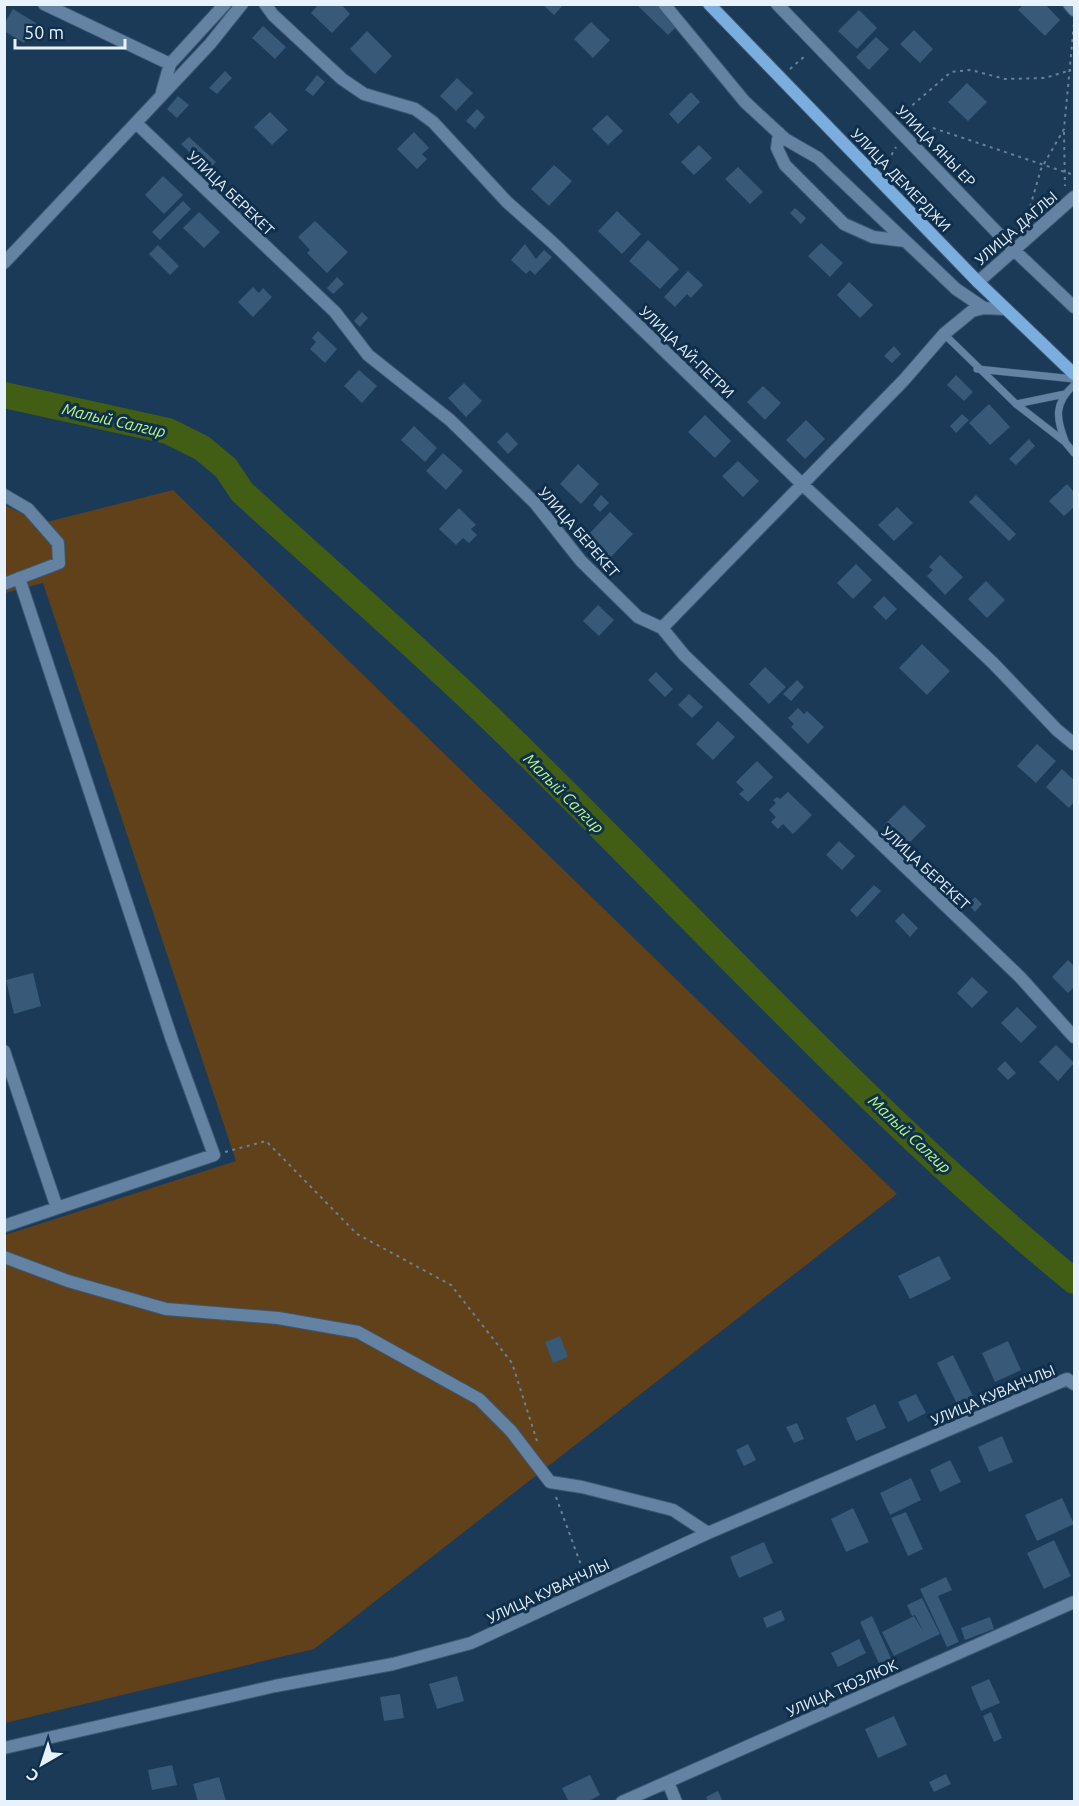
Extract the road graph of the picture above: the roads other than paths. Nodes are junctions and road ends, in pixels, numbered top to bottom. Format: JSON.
{"nodes":[{"id":1,"x":44,"y":4,"type":"edge"},
{"id":2,"x":225,"y":4,"type":"edge"},
{"id":3,"x":242,"y":4,"type":"edge"},
{"id":4,"x":265,"y":4,"type":"edge"},
{"id":5,"x":664,"y":4,"type":"edge"},
{"id":6,"x":709,"y":4,"type":"edge"},
{"id":7,"x":777,"y":4,"type":"edge"},
{"id":8,"x":1069,"y":4,"type":"edge"},
{"id":9,"x":1074,"y":10,"type":"edge"},
{"id":10,"x":170,"y":64,"type":"junction"},
{"id":11,"x":161,"y":93,"type":"junction"},
{"id":12,"x":136,"y":123,"type":"junction"},
{"id":13,"x":779,"y":133,"type":"junction"},
{"id":14,"x":1070,"y":201,"type":"edge"},
{"id":15,"x":905,"y":241,"type":"junction"},
{"id":16,"x":1015,"y":251,"type":"junction"},
{"id":17,"x":4,"y":263,"type":"edge"},
{"id":18,"x":978,"y":282,"type":"junction"},
{"id":19,"x":1074,"y":307,"type":"edge"},
{"id":20,"x":984,"y":308,"type":"junction"},
{"id":21,"x":1006,"y":309,"type":"junction"},
{"id":22,"x":944,"y":334,"type":"junction"},
{"id":23,"x":977,"y":369,"type":"junction"},
{"id":24,"x":1074,"y":374,"type":"edge"},
{"id":25,"x":1074,"y":379,"type":"edge"},
{"id":26,"x":1074,"y":386,"type":"edge"},
{"id":27,"x":1065,"y":394,"type":"junction"},
{"id":28,"x":1016,"y":404,"type":"junction"},
{"id":29,"x":1065,"y":442,"type":"junction"},
{"id":30,"x":1074,"y":453,"type":"edge"},
{"id":31,"x":803,"y":484,"type":"junction"},
{"id":32,"x":4,"y":495,"type":"edge"},
{"id":33,"x":19,"y":578,"type":"junction"},
{"id":34,"x":4,"y":584,"type":"edge"},
{"id":35,"x":662,"y":628,"type":"junction"},
{"id":36,"x":1074,"y":744,"type":"edge"},
{"id":37,"x":1074,"y":1037,"type":"edge"},
{"id":38,"x":4,"y":1051,"type":"edge"},
{"id":39,"x":57,"y":1208,"type":"junction"},
{"id":40,"x":4,"y":1226,"type":"edge"},
{"id":41,"x":4,"y":1257,"type":"edge"},
{"id":42,"x":1074,"y":1384,"type":"edge"},
{"id":43,"x":708,"y":1533,"type":"junction"},
{"id":44,"x":1074,"y":1602,"type":"edge"},
{"id":45,"x":4,"y":1748,"type":"edge"},
{"id":46,"x":668,"y":1782,"type":"junction"},
{"id":47,"x":622,"y":1802,"type":"edge"},
{"id":48,"x":676,"y":1802,"type":"edge"}],
"edges":[{"from":1,"to":10,"type":"street"},
{"from":2,"to":10,"type":"street"},
{"from":3,"to":11,"type":"street"},
{"from":4,"to":31,"type":"street","name":"УЛИЦА АЙ-ПЕТРИ"},
{"from":5,"to":13,"type":"street"},
{"from":6,"to":18,"type":"main road","name":"УЛИЦА ДЕМЕРДЖИ"},
{"from":7,"to":16,"type":"street","name":"УЛИЦА ЯНЫ ЕР"},
{"from":8,"to":9,"type":"street"},
{"from":10,"to":11,"type":"street"},
{"from":11,"to":12,"type":"street"},
{"from":12,"to":17,"type":"street"},
{"from":12,"to":35,"type":"street","name":"УЛИЦА БЕРЕКЕТ"},
{"from":13,"to":15,"type":"street"},
{"from":13,"to":15,"type":"street"},
{"from":14,"to":16,"type":"street","name":"УЛИЦА ДАГЛЫ"},
{"from":15,"to":20,"type":"street"},
{"from":16,"to":18,"type":"street","name":"УЛИЦА ДАГЛЫ"},
{"from":16,"to":19,"type":"street","name":"УЛИЦА ЯНЫ ЕР"},
{"from":18,"to":21,"type":"main road","name":"УЛИЦА ДЕМЕРДЖИ"},
{"from":20,"to":21,"type":"street"},
{"from":20,"to":22,"type":"street"},
{"from":21,"to":24,"type":"main road","name":"УЛИЦА ДЕМЕРДЖИ"},
{"from":22,"to":23,"type":"lane"},
{"from":22,"to":31,"type":"street"},
{"from":23,"to":25,"type":"lane"},
{"from":23,"to":28,"type":"lane"},
{"from":26,"to":27,"type":"lane"},
{"from":27,"to":28,"type":"lane"},
{"from":27,"to":29,"type":"lane"},
{"from":28,"to":29,"type":"lane"},
{"from":29,"to":30,"type":"lane"},
{"from":31,"to":35,"type":"street"},
{"from":31,"to":36,"type":"street","name":"УЛИЦА АЙ-ПЕТРИ"},
{"from":32,"to":33,"type":"street"},
{"from":33,"to":34,"type":"street"},
{"from":33,"to":39,"type":"street"},
{"from":35,"to":37,"type":"street","name":"УЛИЦА БЕРЕКЕТ"},
{"from":38,"to":39,"type":"street"},
{"from":39,"to":40,"type":"street"},
{"from":41,"to":43,"type":"street"},
{"from":42,"to":43,"type":"street","name":"УЛИЦА КУВАНЧЛЫ"},
{"from":43,"to":45,"type":"street","name":"УЛИЦА КУВАНЧЛЫ"},
{"from":44,"to":46,"type":"street","name":"УЛИЦА ТЮЗЛЮК"},
{"from":46,"to":47,"type":"street","name":"УЛИЦА ТЮЗЛЮК"},
{"from":46,"to":48,"type":"street"}]}
